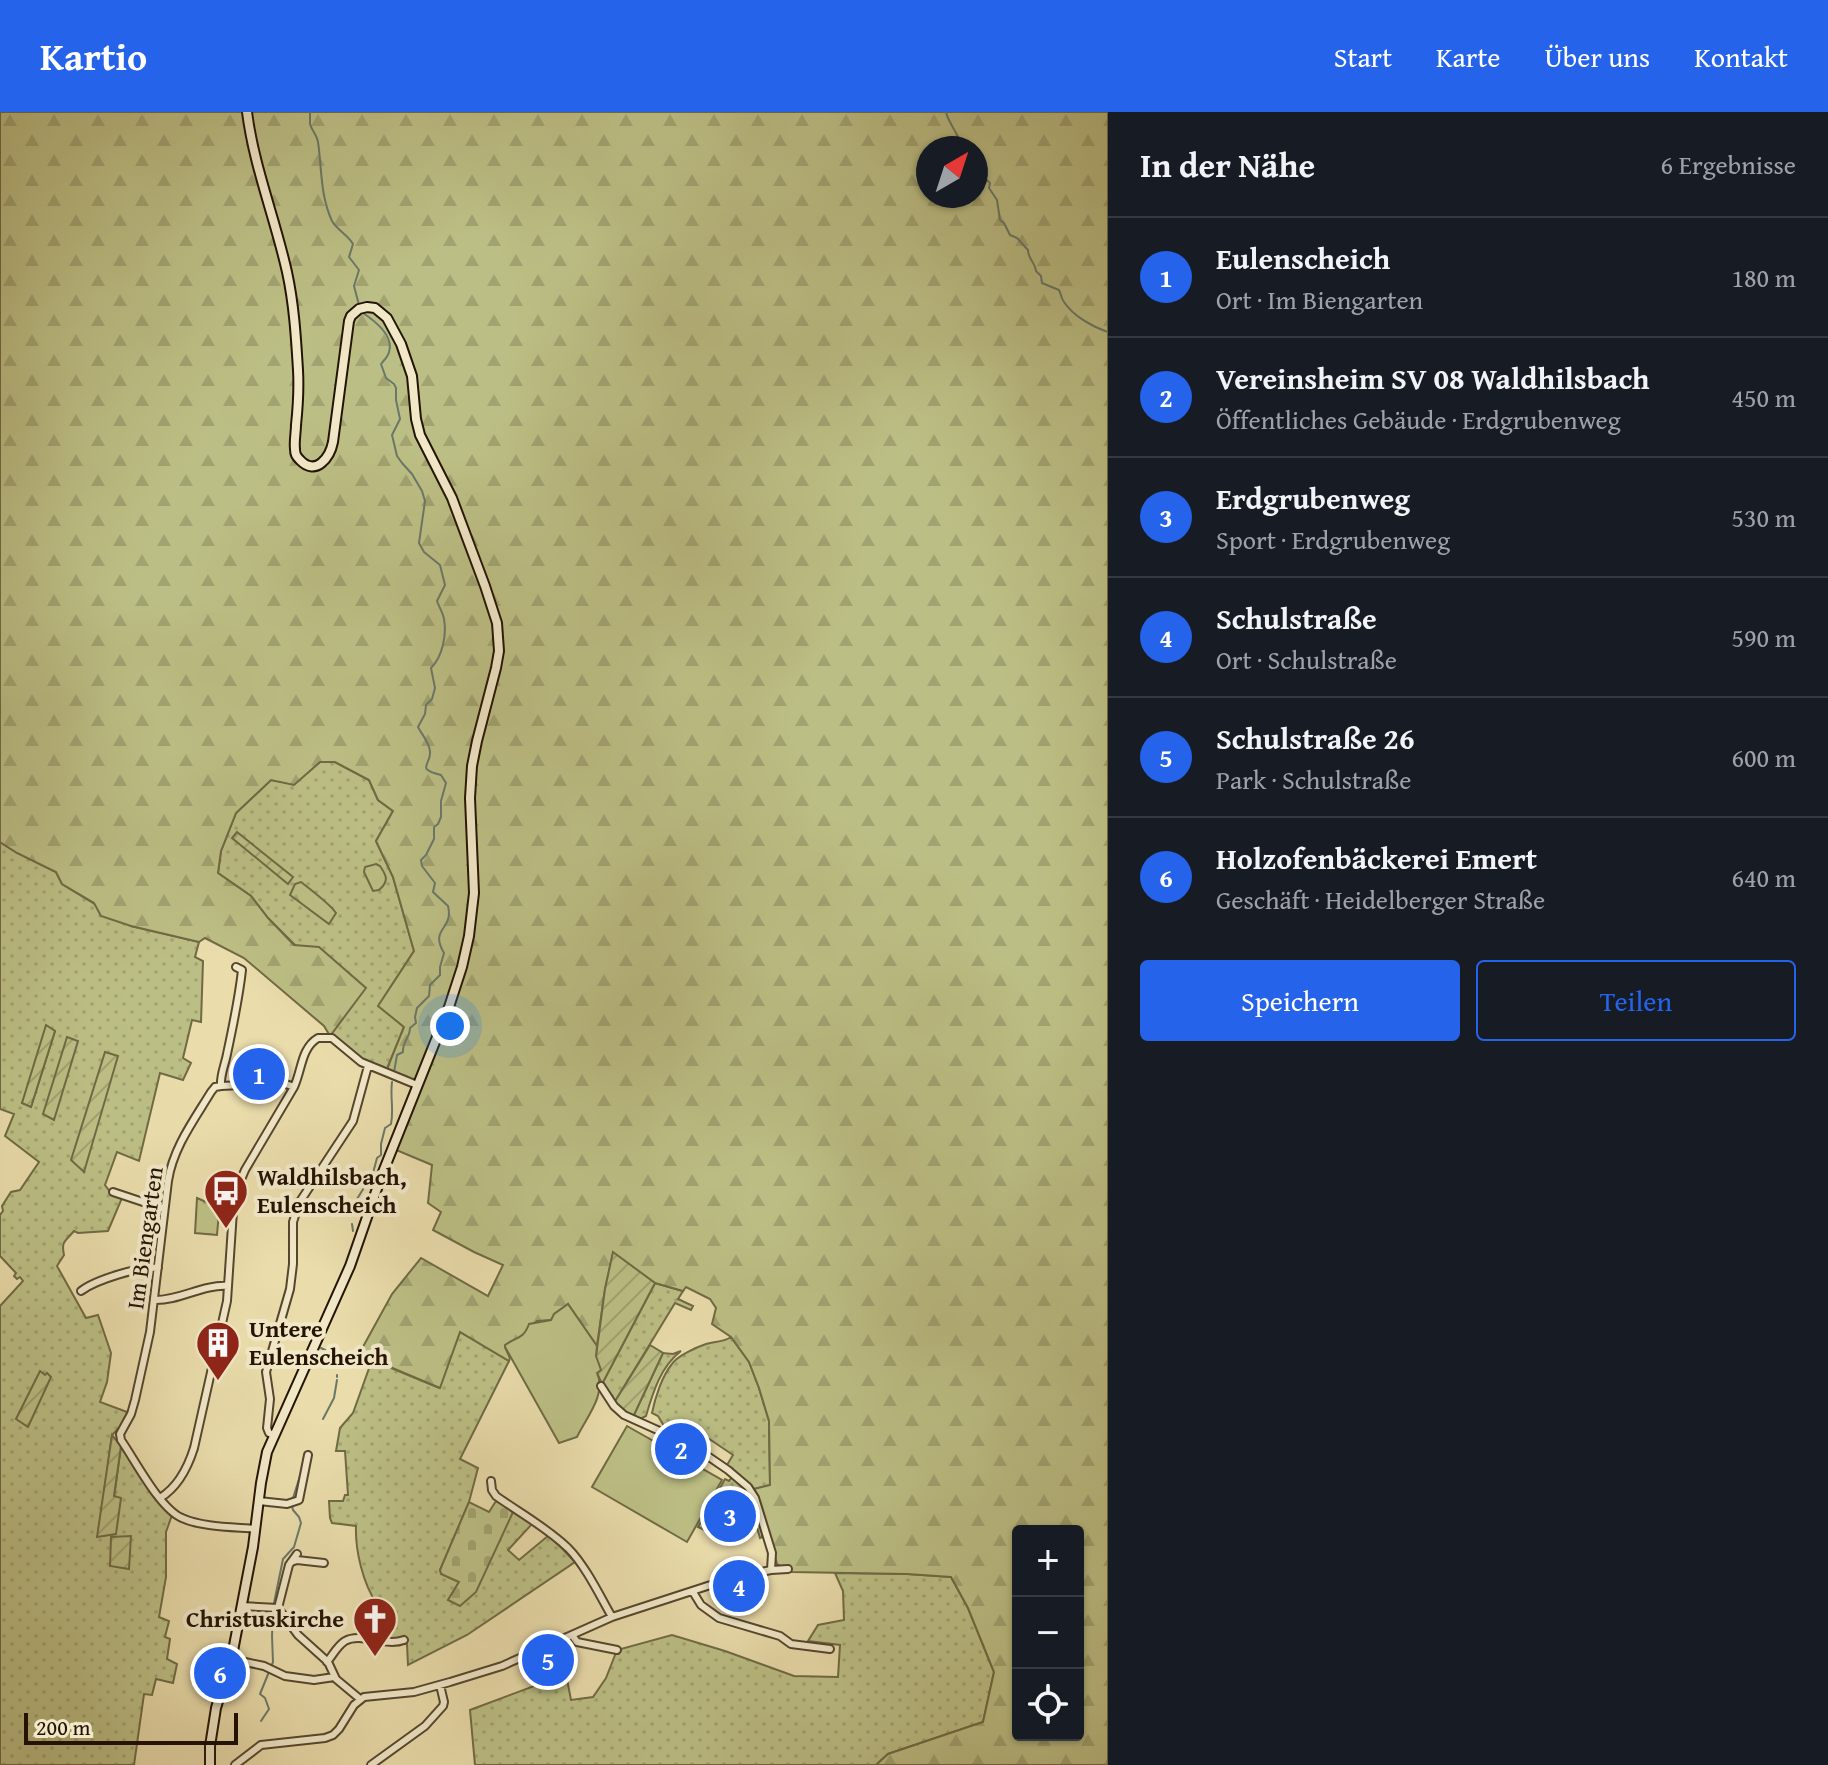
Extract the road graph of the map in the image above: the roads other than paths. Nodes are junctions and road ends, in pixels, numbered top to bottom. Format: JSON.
{"nodes":[{"id":1,"x":247,"y":112,"type":"edge"},
{"id":2,"x":236,"y":967,"type":"dead end"},
{"id":3,"x":368,"y":1066,"type":"junction"},
{"id":4,"x":417,"y":1085,"type":"junction"},
{"id":5,"x":221,"y":1086,"type":"junction"},
{"id":6,"x":294,"y":1087,"type":"junction"},
{"id":7,"x":113,"y":1192,"type":"dead end"},
{"id":8,"x":164,"y":1209,"type":"junction"},
{"id":9,"x":158,"y":1268,"type":"junction"},
{"id":10,"x":228,"y":1286,"type":"junction"},
{"id":11,"x":81,"y":1291,"type":"dead end"},
{"id":12,"x":154,"y":1300,"type":"junction"},
{"id":13,"x":601,"y":1386,"type":"dead end"},
{"id":14,"x":274,"y":1435,"type":"junction"},
{"id":15,"x":308,"y":1455,"type":"dead end"},
{"id":16,"x":491,"y":1481,"type":"dead end"},
{"id":17,"x":160,"y":1498,"type":"junction"},
{"id":18,"x":259,"y":1501,"type":"junction"},
{"id":19,"x":256,"y":1529,"type":"junction"},
{"id":20,"x":297,"y":1554,"type":"dead end"},
{"id":21,"x":291,"y":1562,"type":"junction"},
{"id":22,"x":324,"y":1563,"type":"dead end"},
{"id":23,"x":788,"y":1569,"type":"dead end"},
{"id":24,"x":771,"y":1570,"type":"junction"},
{"id":25,"x":693,"y":1592,"type":"junction"},
{"id":26,"x":242,"y":1606,"type":"junction"},
{"id":27,"x":278,"y":1608,"type":"junction"},
{"id":28,"x":612,"y":1617,"type":"junction"},
{"id":29,"x":572,"y":1635,"type":"junction"},
{"id":30,"x":404,"y":1640,"type":"dead end"},
{"id":31,"x":830,"y":1649,"type":"dead end"},
{"id":32,"x":617,"y":1650,"type":"dead end"},
{"id":33,"x":231,"y":1659,"type":"junction"},
{"id":34,"x":327,"y":1662,"type":"junction"},
{"id":35,"x":334,"y":1677,"type":"junction"},
{"id":36,"x":440,"y":1685,"type":"junction"},
{"id":37,"x":360,"y":1699,"type":"junction"},
{"id":38,"x":210,"y":1765,"type":"edge"},
{"id":39,"x":235,"y":1765,"type":"edge"},
{"id":40,"x":371,"y":1765,"type":"edge"}],
"edges":[{"from":1,"to":4,"type":"street"},
{"from":2,"to":5,"type":"street","name":"Im Biengarten"},
{"from":3,"to":4,"type":"street"},
{"from":3,"to":6,"type":"street"},
{"from":3,"to":14,"type":"street"},
{"from":4,"to":14,"type":"street"},
{"from":5,"to":6,"type":"street"},
{"from":5,"to":8,"type":"street","name":"Im Biengarten"},
{"from":6,"to":10,"type":"street"},
{"from":7,"to":8,"type":"street"},
{"from":8,"to":9,"type":"street","name":"Im Biengarten"},
{"from":9,"to":11,"type":"street"},
{"from":9,"to":12,"type":"street","name":"Im Biengarten"},
{"from":10,"to":12,"type":"street"},
{"from":10,"to":17,"type":"street"},
{"from":12,"to":17,"type":"street","name":"Im Biengarten"},
{"from":13,"to":24,"type":"street"},
{"from":14,"to":18,"type":"street"},
{"from":15,"to":18,"type":"street"},
{"from":16,"to":28,"type":"street"},
{"from":17,"to":19,"type":"street"},
{"from":18,"to":19,"type":"street"},
{"from":19,"to":26,"type":"street"},
{"from":20,"to":21,"type":"street"},
{"from":21,"to":22,"type":"street"},
{"from":21,"to":27,"type":"street"},
{"from":23,"to":24,"type":"street"},
{"from":24,"to":25,"type":"street"},
{"from":25,"to":28,"type":"street"},
{"from":25,"to":31,"type":"street"},
{"from":26,"to":27,"type":"street"},
{"from":26,"to":33,"type":"street"},
{"from":27,"to":34,"type":"street"},
{"from":28,"to":29,"type":"street"},
{"from":29,"to":32,"type":"street"},
{"from":29,"to":36,"type":"street"},
{"from":30,"to":34,"type":"street"},
{"from":33,"to":35,"type":"street"},
{"from":33,"to":38,"type":"street"},
{"from":34,"to":35,"type":"street"},
{"from":35,"to":37,"type":"street"},
{"from":36,"to":37,"type":"street"},
{"from":36,"to":40,"type":"street"},
{"from":37,"to":39,"type":"street"}]}
